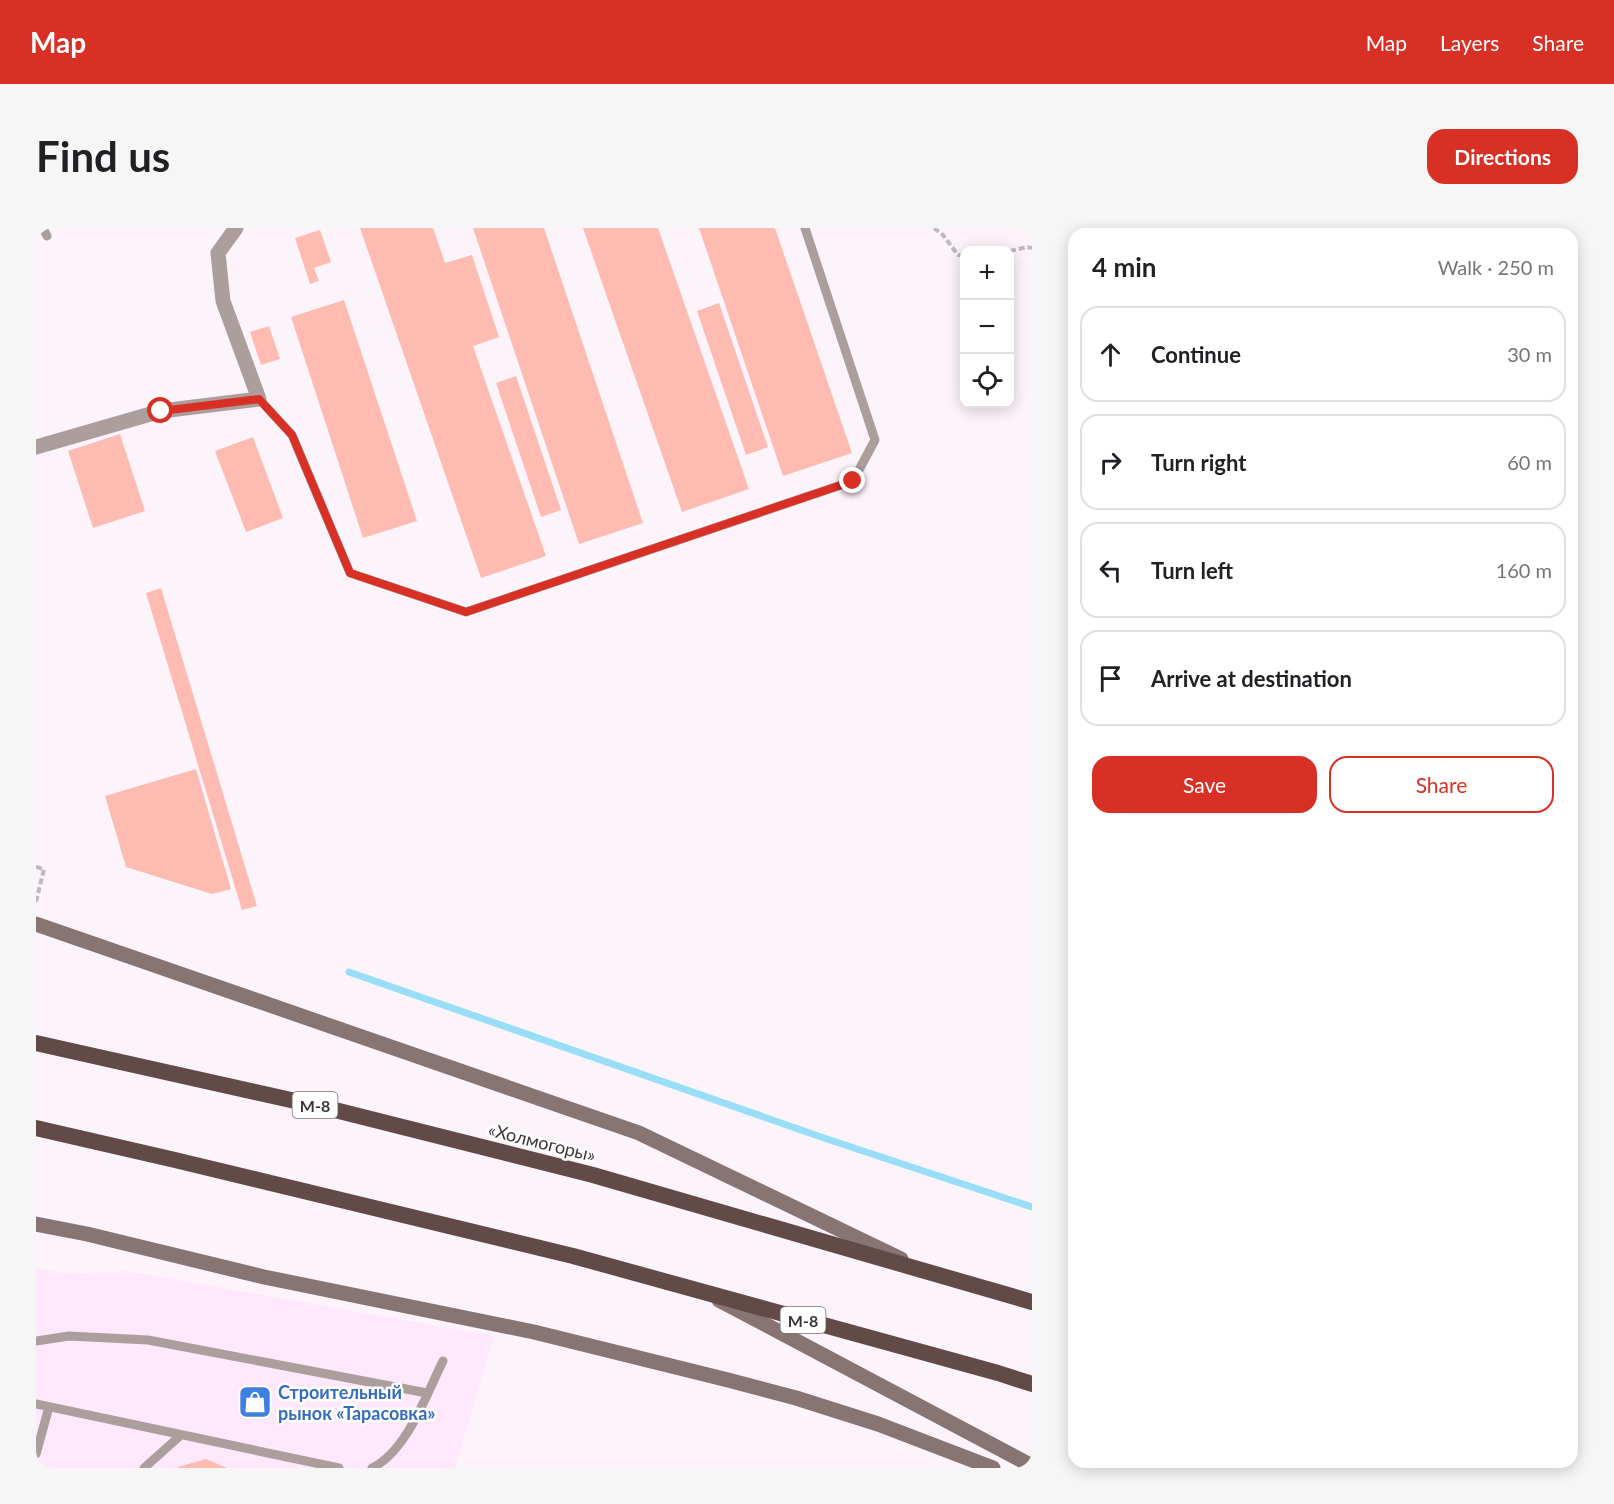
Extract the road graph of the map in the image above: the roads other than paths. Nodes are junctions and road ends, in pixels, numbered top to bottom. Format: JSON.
{"nodes":[{"id":1,"x":236,"y":228,"type":"edge"},
{"id":2,"x":805,"y":228,"type":"edge"},
{"id":3,"x":259,"y":399,"type":"junction"},
{"id":4,"x":36,"y":447,"type":"edge"},
{"id":5,"x":36,"y":924,"type":"edge"},
{"id":6,"x":36,"y":1043,"type":"edge"},
{"id":7,"x":36,"y":1128,"type":"edge"},
{"id":8,"x":36,"y":1224,"type":"edge"},
{"id":9,"x":933,"y":1275,"type":"junction"},
{"id":10,"x":706,"y":1293,"type":"junction"},
{"id":11,"x":1032,"y":1302,"type":"edge"},
{"id":12,"x":36,"y":1341,"type":"edge"},
{"id":13,"x":443,"y":1361,"type":"dead end"},
{"id":14,"x":1032,"y":1384,"type":"edge"},
{"id":15,"x":427,"y":1393,"type":"junction"},
{"id":16,"x":36,"y":1404,"type":"edge"},
{"id":17,"x":49,"y":1407,"type":"junction"},
{"id":18,"x":181,"y":1435,"type":"junction"},
{"id":19,"x":36,"y":1454,"type":"edge"},
{"id":20,"x":1032,"y":1466,"type":"edge"},
{"id":21,"x":144,"y":1468,"type":"edge"},
{"id":22,"x":339,"y":1468,"type":"edge"},
{"id":23,"x":372,"y":1468,"type":"edge"},
{"id":24,"x":993,"y":1468,"type":"edge"}],
"edges":[{"from":1,"to":3,"type":"street"},
{"from":2,"to":3,"type":"lane"},
{"from":3,"to":4,"type":"street"},
{"from":5,"to":9,"type":"main road"},
{"from":6,"to":9,"type":"highway","name":"«Холмогоры»","number":"М-8"},
{"from":7,"to":10,"type":"highway","number":"М-8"},
{"from":8,"to":24,"type":"main road"},
{"from":9,"to":11,"type":"highway","name":"«Холмогоры»","number":"М-8"},
{"from":10,"to":14,"type":"highway","number":"М-8"},
{"from":10,"to":20,"type":"main road"},
{"from":12,"to":15,"type":"lane"},
{"from":13,"to":15,"type":"lane"},
{"from":15,"to":23,"type":"lane"},
{"from":16,"to":17,"type":"lane"},
{"from":17,"to":18,"type":"lane"},
{"from":17,"to":19,"type":"lane"},
{"from":18,"to":21,"type":"lane"},
{"from":18,"to":22,"type":"lane"}]}
